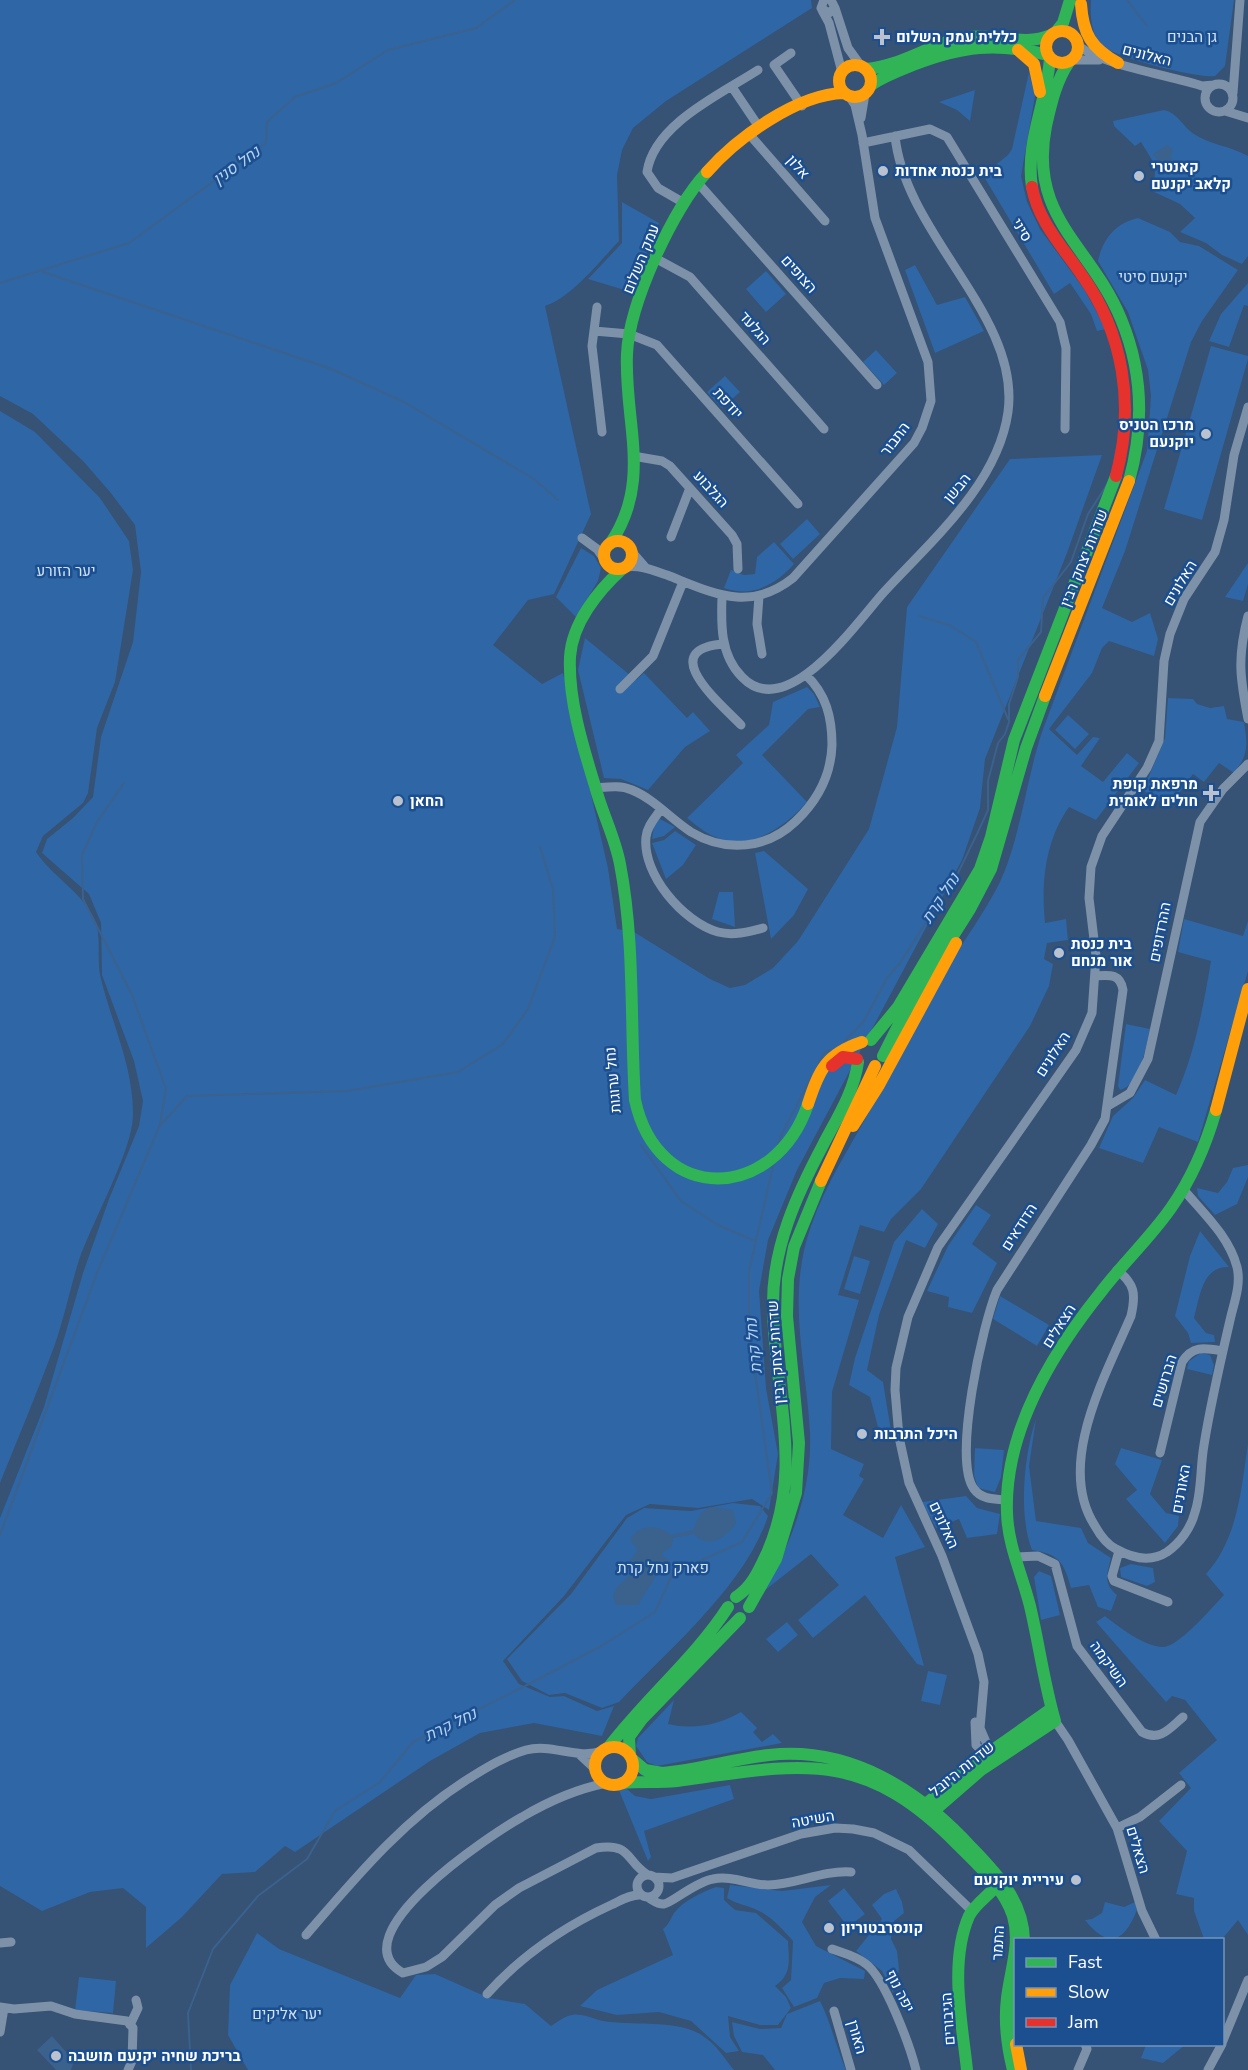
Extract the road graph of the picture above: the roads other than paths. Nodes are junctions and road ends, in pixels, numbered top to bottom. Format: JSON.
{"nodes":[{"id":1,"x":824,"y":0,"type":"edge"},
{"id":2,"x":1240,"y":0,"type":"edge"},
{"id":3,"x":1077,"y":1,"type":"edge"},
{"id":4,"x":833,"y":4,"type":"edge"},
{"id":5,"x":822,"y":10,"type":"junction"},
{"id":6,"x":1054,"y":34,"type":"junction"},
{"id":7,"x":1077,"y":42,"type":"junction"},
{"id":8,"x":1014,"y":48,"type":"junction"},
{"id":9,"x":791,"y":53,"type":"dead end"},
{"id":10,"x":1049,"y":57,"type":"junction"},
{"id":11,"x":1070,"y":61,"type":"junction"},
{"id":12,"x":1113,"y":62,"type":"junction"},
{"id":13,"x":1233,"y":62,"type":"junction"},
{"id":14,"x":864,"y":67,"type":"junction"},
{"id":15,"x":758,"y":70,"type":"dead end"},
{"id":16,"x":841,"y":76,"type":"junction"},
{"id":17,"x":1179,"y":79,"type":"junction"},
{"id":18,"x":1216,"y":85,"type":"junction"},
{"id":19,"x":732,"y":87,"type":"junction"},
{"id":20,"x":868,"y":90,"type":"junction"},
{"id":21,"x":826,"y":95,"type":"junction"},
{"id":22,"x":847,"y":95,"type":"junction"},
{"id":23,"x":1233,"y":95,"type":"junction"},
{"id":24,"x":1041,"y":102,"type":"junction"},
{"id":25,"x":1206,"y":102,"type":"junction"},
{"id":26,"x":802,"y":106,"type":"junction"},
{"id":27,"x":1225,"y":111,"type":"junction"},
{"id":28,"x":1248,"y":117,"type":"edge"},
{"id":29,"x":754,"y":131,"type":"junction"},
{"id":30,"x":895,"y":136,"type":"junction"},
{"id":31,"x":862,"y":139,"type":"junction"},
{"id":32,"x":698,"y":183,"type":"junction"},
{"id":33,"x":684,"y":203,"type":"junction"},
{"id":34,"x":825,"y":221,"type":"dead end"},
{"id":35,"x":656,"y":258,"type":"junction"},
{"id":36,"x":597,"y":307,"type":"dead end"},
{"id":37,"x":594,"y":331,"type":"junction"},
{"id":38,"x":629,"y":334,"type":"junction"},
{"id":39,"x":877,"y":385,"type":"dead end"},
{"id":40,"x":1248,"y":407,"type":"edge"},
{"id":41,"x":824,"y":429,"type":"dead end"},
{"id":42,"x":1065,"y":429,"type":"dead end"},
{"id":43,"x":602,"y":432,"type":"dead end"},
{"id":44,"x":633,"y":456,"type":"junction"},
{"id":45,"x":690,"y":488,"type":"junction"},
{"id":46,"x":798,"y":504,"type":"dead end"},
{"id":47,"x":629,"y":509,"type":"junction"},
{"id":48,"x":671,"y":537,"type":"dead end"},
{"id":49,"x":609,"y":545,"type":"junction"},
{"id":50,"x":631,"y":550,"type":"junction"},
{"id":51,"x":606,"y":562,"type":"junction"},
{"id":52,"x":645,"y":567,"type":"junction"},
{"id":53,"x":624,"y":568,"type":"junction"},
{"id":54,"x":738,"y":569,"type":"dead end"},
{"id":55,"x":683,"y":582,"type":"junction"},
{"id":56,"x":603,"y":589,"type":"junction"},
{"id":57,"x":722,"y":596,"type":"junction"},
{"id":58,"x":759,"y":596,"type":"junction"},
{"id":59,"x":1248,"y":616,"type":"edge"},
{"id":60,"x":724,"y":644,"type":"junction"},
{"id":61,"x":762,"y":654,"type":"dead end"},
{"id":62,"x":806,"y":675,"type":"junction"},
{"id":63,"x":620,"y":688,"type":"dead end"},
{"id":64,"x":1248,"y":719,"type":"edge"},
{"id":65,"x":741,"y":725,"type":"dead end"},
{"id":66,"x":1248,"y":764,"type":"edge"},
{"id":67,"x":596,"y":788,"type":"junction"},
{"id":68,"x":661,"y":809,"type":"junction"},
{"id":69,"x":983,"y":887,"type":"junction"},
{"id":70,"x":763,"y":928,"type":"dead end"},
{"id":71,"x":1095,"y":976,"type":"junction"},
{"id":72,"x":1248,"y":989,"type":"edge"},
{"id":73,"x":866,"y":1041,"type":"junction"},
{"id":74,"x":858,"y":1060,"type":"junction"},
{"id":75,"x":879,"y":1061,"type":"junction"},
{"id":76,"x":1108,"y":1106,"type":"junction"},
{"id":77,"x":824,"y":1173,"type":"junction"},
{"id":78,"x":1183,"y":1190,"type":"junction"},
{"id":79,"x":1117,"y":1270,"type":"junction"},
{"id":80,"x":1243,"y":1279,"type":"edge"},
{"id":81,"x":1223,"y":1351,"type":"junction"},
{"id":82,"x":1160,"y":1453,"type":"dead end"},
{"id":83,"x":1007,"y":1500,"type":"junction"},
{"id":84,"x":1119,"y":1551,"type":"junction"},
{"id":85,"x":1015,"y":1557,"type":"junction"},
{"id":86,"x":732,"y":1602,"type":"junction"},
{"id":87,"x":1168,"y":1602,"type":"dead end"},
{"id":88,"x":749,"y":1607,"type":"junction"},
{"id":89,"x":740,"y":1618,"type":"junction"},
{"id":90,"x":1050,"y":1716,"type":"junction"},
{"id":91,"x":1183,"y":1717,"type":"dead end"},
{"id":92,"x":605,"y":1749,"type":"junction"},
{"id":93,"x":577,"y":1753,"type":"junction"},
{"id":94,"x":990,"y":1756,"type":"junction"},
{"id":95,"x":631,"y":1757,"type":"junction"},
{"id":96,"x":596,"y":1771,"type":"junction"},
{"id":97,"x":607,"y":1783,"type":"junction"},
{"id":98,"x":622,"y":1783,"type":"junction"},
{"id":99,"x":1181,"y":1785,"type":"dead end"},
{"id":100,"x":947,"y":1786,"type":"junction"},
{"id":101,"x":581,"y":1788,"type":"junction"},
{"id":102,"x":916,"y":1794,"type":"junction"},
{"id":103,"x":930,"y":1809,"type":"junction"},
{"id":104,"x":1116,"y":1828,"type":"junction"},
{"id":105,"x":851,"y":1872,"type":"dead end"},
{"id":106,"x":672,"y":1878,"type":"junction"},
{"id":107,"x":996,"y":1884,"type":"junction"},
{"id":108,"x":643,"y":1887,"type":"junction"},
{"id":109,"x":658,"y":1890,"type":"junction"},
{"id":110,"x":674,"y":1898,"type":"junction"},
{"id":111,"x":983,"y":1899,"type":"junction"},
{"id":112,"x":1006,"y":1901,"type":"junction"},
{"id":113,"x":969,"y":1909,"type":"junction"},
{"id":114,"x":306,"y":1935,"type":"dead end"},
{"id":115,"x":1015,"y":1938,"type":"edge"},
{"id":116,"x":1024,"y":1938,"type":"edge"},
{"id":117,"x":1155,"y":1938,"type":"edge"},
{"id":118,"x":11,"y":1942,"type":"dead end"},
{"id":119,"x":0,"y":1943,"type":"edge"},
{"id":120,"x":1014,"y":1943,"type":"edge"},
{"id":121,"x":832,"y":1949,"type":"dead end"},
{"id":122,"x":1248,"y":1980,"type":"edge"},
{"id":123,"x":487,"y":1994,"type":"dead end"},
{"id":124,"x":136,"y":2000,"type":"dead end"},
{"id":125,"x":2,"y":2008,"type":"edge"},
{"id":126,"x":834,"y":2012,"type":"dead end"},
{"id":127,"x":130,"y":2025,"type":"junction"},
{"id":128,"x":0,"y":2032,"type":"edge"},
{"id":129,"x":1224,"y":2039,"type":"edge"},
{"id":130,"x":1016,"y":2046,"type":"edge"},
{"id":131,"x":1086,"y":2046,"type":"edge"},
{"id":132,"x":1221,"y":2046,"type":"edge"},
{"id":133,"x":128,"y":2070,"type":"edge"},
{"id":134,"x":851,"y":2070,"type":"edge"},
{"id":135,"x":916,"y":2070,"type":"edge"},
{"id":136,"x":967,"y":2070,"type":"edge"},
{"id":137,"x":1013,"y":2070,"type":"edge"},
{"id":138,"x":1022,"y":2070,"type":"edge"},
{"id":139,"x":1078,"y":2070,"type":"edge"},
{"id":140,"x":1208,"y":2070,"type":"edge"}],
"edges":[{"from":1,"to":5,"type":"street"},
{"from":2,"to":13,"type":"street"},
{"from":3,"to":6,"type":"main road"},
{"from":3,"to":7,"type":"main road"},
{"from":3,"to":12,"type":"main road"},
{"from":4,"to":5,"type":"street"},
{"from":4,"to":14,"type":"street"},
{"from":5,"to":16,"type":"street"},
{"from":6,"to":7,"type":"main road"},
{"from":6,"to":10,"type":"main road"},
{"from":6,"to":14,"type":"main road"},
{"from":7,"to":11,"type":"main road"},
{"from":7,"to":12,"type":"street","name":"האלונים"},
{"from":8,"to":10,"type":"main road"},
{"from":8,"to":20,"type":"main road"},
{"from":8,"to":24,"type":"main road"},
{"from":9,"to":26,"type":"street"},
{"from":10,"to":11,"type":"main road"},
{"from":10,"to":24,"type":"main road","name":"שדרות יצחק רבין"},
{"from":11,"to":12,"type":"street","name":"האלונים"},
{"from":11,"to":69,"type":"main road","name":"שדרות יצחק רבין"},
{"from":12,"to":17,"type":"street","name":"האלונים"},
{"from":13,"to":18,"type":"street"},
{"from":13,"to":23,"type":"street"},
{"from":14,"to":16,"type":"main road"},
{"from":14,"to":20,"type":"main road"},
{"from":15,"to":19,"type":"street"},
{"from":16,"to":21,"type":"main road","name":"עמק השלום"},
{"from":16,"to":22,"type":"main road"},
{"from":17,"to":18,"type":"street","name":"האלונים"},
{"from":17,"to":25,"type":"street","name":"האלונים"},
{"from":18,"to":23,"type":"street"},
{"from":18,"to":25,"type":"street"},
{"from":19,"to":29,"type":"street","name":"אלון"},
{"from":19,"to":33,"type":"street"},
{"from":20,"to":22,"type":"main road"},
{"from":20,"to":31,"type":"street","name":"התבור"},
{"from":21,"to":22,"type":"main road","name":"עמק השלום"},
{"from":21,"to":26,"type":"main road","name":"עמק השלום"},
{"from":22,"to":31,"type":"street","name":"התבור"},
{"from":23,"to":27,"type":"street"},
{"from":23,"to":28,"type":"street"},
{"from":24,"to":73,"type":"main road","name":"שדרות יצחק רבין"},
{"from":25,"to":27,"type":"street"},
{"from":26,"to":29,"type":"main road","name":"עמק השלום"},
{"from":27,"to":28,"type":"street"},
{"from":29,"to":32,"type":"main road","name":"עמק השלום"},
{"from":29,"to":34,"type":"street","name":"אלון"},
{"from":30,"to":31,"type":"street","name":"סיני"},
{"from":30,"to":42,"type":"street","name":"סיני"},
{"from":30,"to":62,"type":"street","name":"הבשן"},
{"from":31,"to":58,"type":"street","name":"התבור"},
{"from":32,"to":33,"type":"main road","name":"עמק השלום"},
{"from":32,"to":39,"type":"street","name":"הצופים"},
{"from":33,"to":35,"type":"main road","name":"עמק השלום"},
{"from":35,"to":38,"type":"main road","name":"עמק השלום"},
{"from":35,"to":41,"type":"street","name":"הגלעד"},
{"from":36,"to":37,"type":"street"},
{"from":37,"to":38,"type":"street","name":"יודפת"},
{"from":37,"to":43,"type":"street"},
{"from":38,"to":44,"type":"main road","name":"עמק השלום"},
{"from":38,"to":46,"type":"street","name":"יודפת"},
{"from":40,"to":71,"type":"street","name":"האלונים"},
{"from":44,"to":45,"type":"street","name":"הגלבוע"},
{"from":44,"to":47,"type":"main road","name":"עמק השלום"},
{"from":45,"to":48,"type":"street"},
{"from":45,"to":54,"type":"street","name":"הגלבוע"},
{"from":47,"to":49,"type":"main road","name":"עמק השלום"},
{"from":47,"to":50,"type":"main road","name":"עמק השלום"},
{"from":49,"to":50,"type":"main road"},
{"from":49,"to":51,"type":"main road"},
{"from":49,"to":51,"type":"street"},
{"from":50,"to":52,"type":"street","name":"התבור"},
{"from":50,"to":53,"type":"main road"},
{"from":51,"to":53,"type":"main road"},
{"from":51,"to":56,"type":"main road","name":"נחל ערוגות"},
{"from":52,"to":53,"type":"street","name":"התבור"},
{"from":52,"to":55,"type":"street","name":"התבור"},
{"from":53,"to":56,"type":"main road","name":"נחל ערוגות"},
{"from":55,"to":57,"type":"street","name":"התבור"},
{"from":55,"to":63,"type":"street"},
{"from":56,"to":67,"type":"main road","name":"נחל ערוגות"},
{"from":57,"to":58,"type":"street","name":"התבור"},
{"from":57,"to":60,"type":"street","name":"הבשן"},
{"from":58,"to":61,"type":"street"},
{"from":59,"to":64,"type":"street"},
{"from":60,"to":62,"type":"street","name":"הבשן"},
{"from":60,"to":65,"type":"street"},
{"from":62,"to":68,"type":"street"},
{"from":66,"to":76,"type":"street","name":"ההרדופים"},
{"from":67,"to":68,"type":"street"},
{"from":67,"to":73,"type":"main road","name":"נחל ערוגות"},
{"from":67,"to":74,"type":"main road","name":"נחל ערוגות"},
{"from":68,"to":70,"type":"street"},
{"from":69,"to":75,"type":"main road","name":"שדרות יצחק רבין"},
{"from":69,"to":77,"type":"main road"},
{"from":71,"to":76,"type":"street","name":"הדודאים"},
{"from":71,"to":94,"type":"street","name":"האלונים"},
{"from":72,"to":78,"type":"main road","name":"הצאלים"},
{"from":73,"to":74,"type":"main road"},
{"from":73,"to":75,"type":"main road"},
{"from":74,"to":75,"type":"main road"},
{"from":74,"to":86,"type":"main road","name":"שדרות יצחק רבין"},
{"from":75,"to":77,"type":"main road","name":"שדרות יצחק רבין"},
{"from":76,"to":83,"type":"street","name":"הדודאים"},
{"from":77,"to":88,"type":"main road","name":"שדרות יצחק רבין"},
{"from":78,"to":79,"type":"main road","name":"הצאלים"},
{"from":78,"to":80,"type":"street","name":"האורנים"},
{"from":79,"to":83,"type":"main road","name":"הצאלים"},
{"from":79,"to":84,"type":"street","name":"האורנים"},
{"from":80,"to":81,"type":"street","name":"האורנים"},
{"from":81,"to":82,"type":"street","name":"הברושים"},
{"from":81,"to":84,"type":"street","name":"האורנים"},
{"from":83,"to":85,"type":"main road","name":"הצאלים"},
{"from":84,"to":87,"type":"street"},
{"from":85,"to":90,"type":"main road","name":"הצאלים"},
{"from":85,"to":91,"type":"street","name":"השיקמה"},
{"from":86,"to":88,"type":"main road"},
{"from":86,"to":89,"type":"main road"},
{"from":86,"to":92,"type":"main road","name":"שדרות יצחק רבין"},
{"from":88,"to":89,"type":"main road"},
{"from":89,"to":95,"type":"main road"},
{"from":90,"to":94,"type":"main road","name":"שדרות היובל"},
{"from":90,"to":104,"type":"street","name":"הצאלים"},
{"from":92,"to":93,"type":"street"},
{"from":92,"to":95,"type":"main road"},
{"from":92,"to":96,"type":"main road"},
{"from":93,"to":96,"type":"street"},
{"from":93,"to":114,"type":"street"},
{"from":94,"to":100,"type":"main road","name":"שדרות היובל"},
{"from":94,"to":103,"type":"main road","name":"שדרות היובל"},
{"from":95,"to":98,"type":"main road"},
{"from":95,"to":102,"type":"main road"},
{"from":96,"to":97,"type":"main road"},
{"from":96,"to":101,"type":"street"},
{"from":97,"to":98,"type":"main road"},
{"from":97,"to":101,"type":"street"},
{"from":98,"to":103,"type":"main road"},
{"from":99,"to":104,"type":"street"},
{"from":100,"to":102,"type":"main road"},
{"from":100,"to":103,"type":"main road","name":"שדרות היובל"},
{"from":101,"to":108,"type":"street"},
{"from":102,"to":103,"type":"main road"},
{"from":103,"to":107,"type":"main road","name":"התמר"},
{"from":104,"to":117,"type":"street","name":"הצאלים"},
{"from":105,"to":110,"type":"street"},
{"from":106,"to":108,"type":"street","name":"השיטה"},
{"from":106,"to":109,"type":"street","name":"השיטה"},
{"from":106,"to":113,"type":"street","name":"השיטה"},
{"from":107,"to":111,"type":"main road","name":"הגיבורים"},
{"from":107,"to":112,"type":"main road","name":"התמר"},
{"from":107,"to":113,"type":"main road"},
{"from":107,"to":116,"type":"main road","name":"התמר"},
{"from":108,"to":109,"type":"street","name":"השיטה"},
{"from":108,"to":109,"type":"street"},
{"from":108,"to":110,"type":"street"},
{"from":108,"to":123,"type":"street","name":"השיטה"},
{"from":109,"to":110,"type":"street"},
{"from":111,"to":112,"type":"main road"},
{"from":111,"to":113,"type":"main road","name":"הגיבורים"},
{"from":112,"to":115,"type":"main road","name":"התמר"},
{"from":113,"to":136,"type":"main road","name":"הגיבורים"},
{"from":118,"to":119,"type":"street"},
{"from":120,"to":137,"type":"main road","name":"התמר"},
{"from":121,"to":135,"type":"street","name":"יפה נוף"},
{"from":122,"to":129,"type":"street"},
{"from":124,"to":127,"type":"street"},
{"from":125,"to":127,"type":"street"},
{"from":125,"to":128,"type":"street"},
{"from":126,"to":134,"type":"street","name":"האורן"},
{"from":127,"to":133,"type":"street"},
{"from":130,"to":138,"type":"main road"},
{"from":131,"to":139,"type":"street"},
{"from":132,"to":140,"type":"street"}]}
